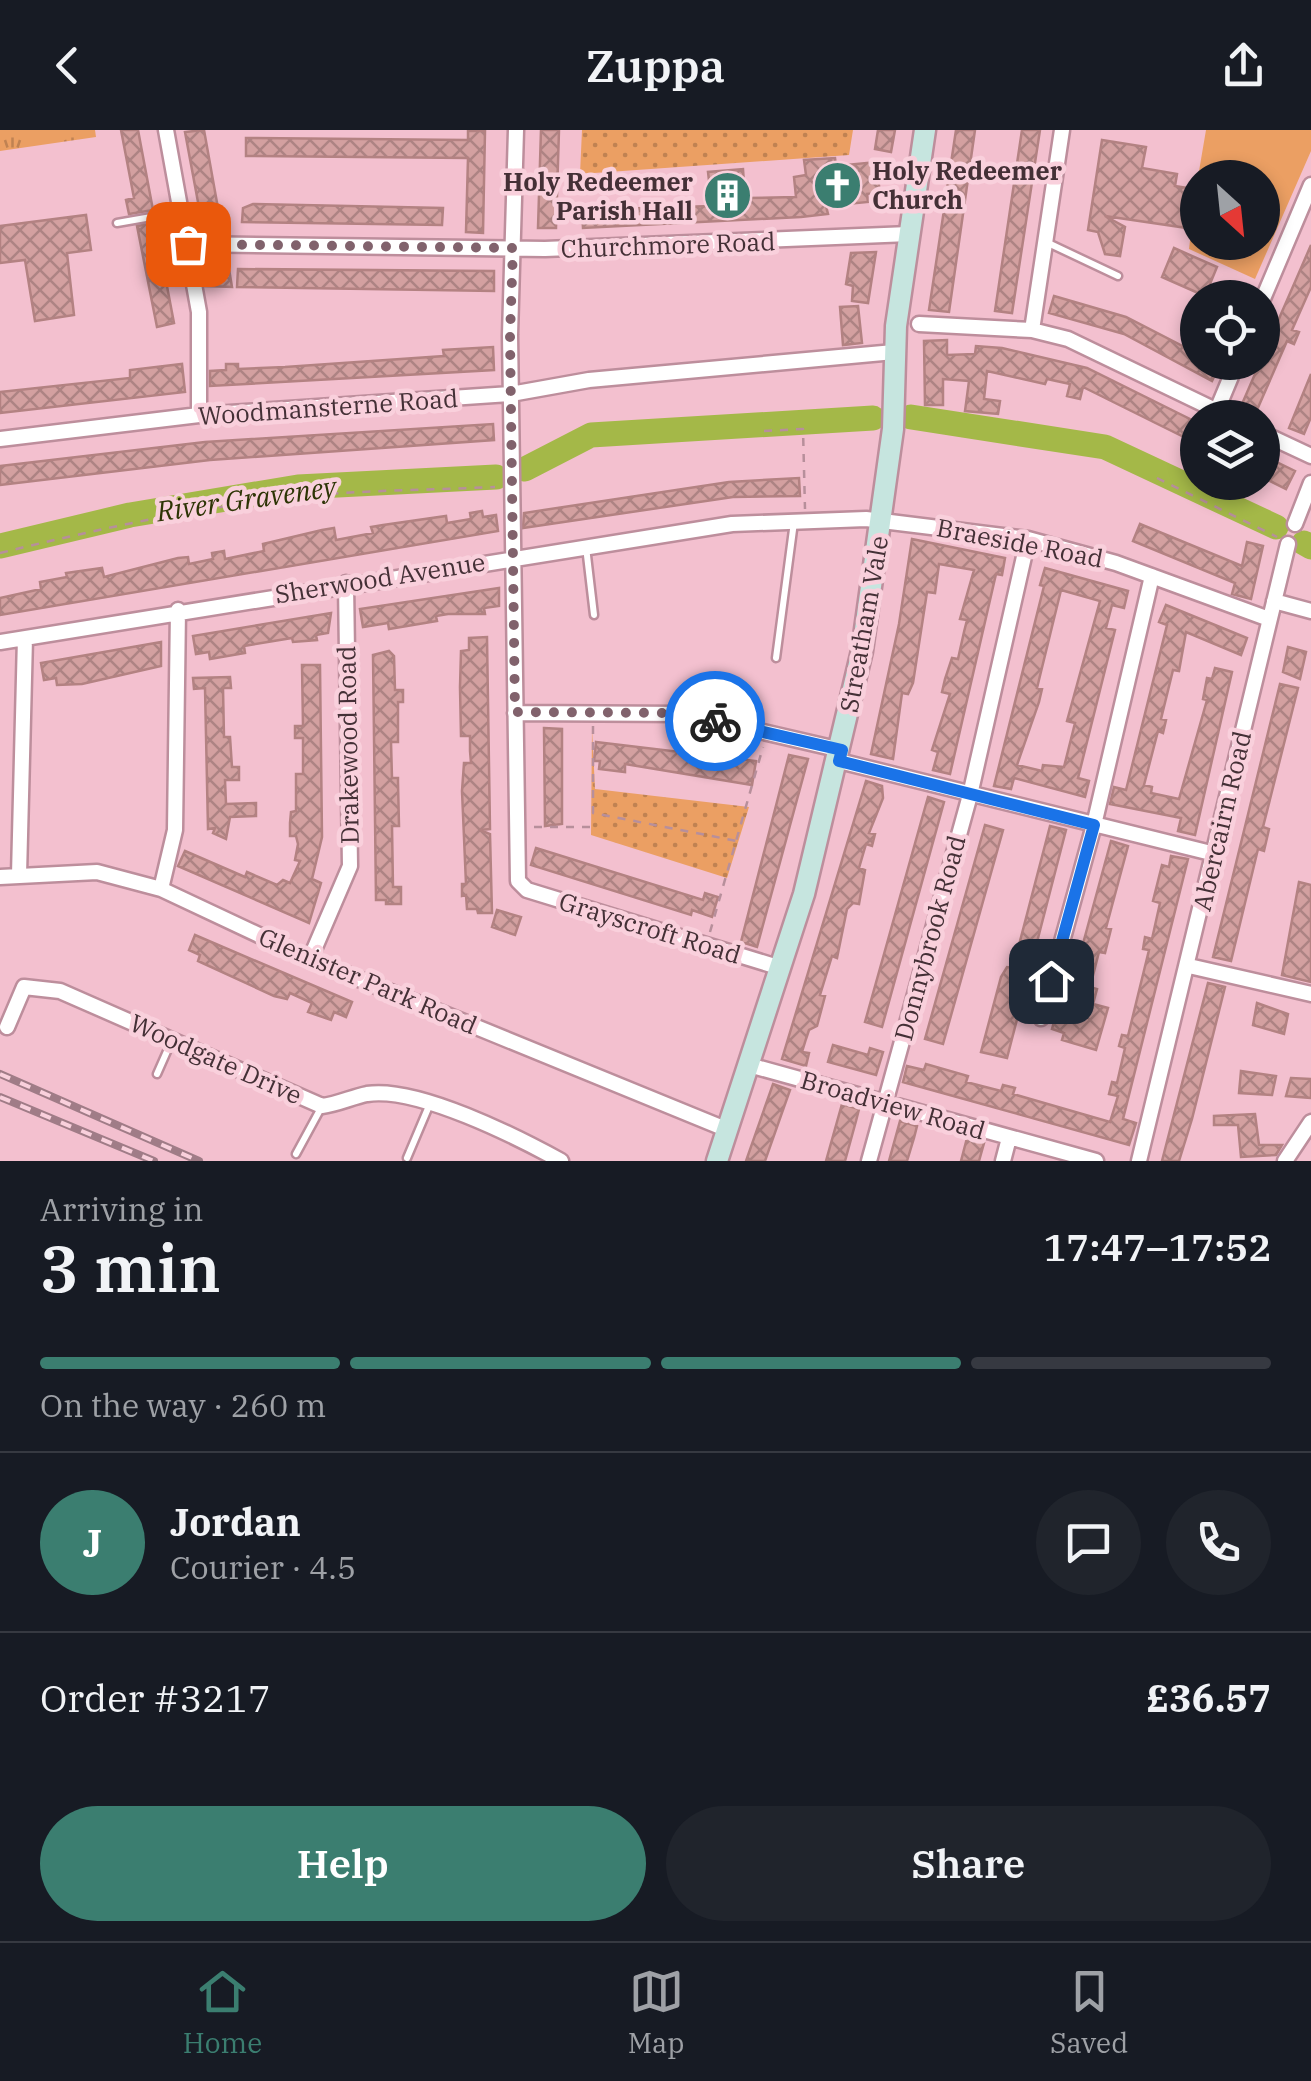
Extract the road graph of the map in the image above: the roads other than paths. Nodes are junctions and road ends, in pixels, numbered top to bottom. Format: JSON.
{"nodes":[{"id":1,"x":166,"y":130,"type":"edge"},
{"id":2,"x":516,"y":130,"type":"edge"},
{"id":3,"x":924,"y":130,"type":"edge"},
{"id":4,"x":1062,"y":130,"type":"edge"},
{"id":5,"x":1311,"y":185,"type":"edge"},
{"id":6,"x":181,"y":212,"type":"junction"},
{"id":7,"x":117,"y":223,"type":"dead end"},
{"id":8,"x":908,"y":234,"type":"junction"},
{"id":9,"x":1045,"y":242,"type":"junction"},
{"id":10,"x":188,"y":244,"type":"junction"},
{"id":11,"x":513,"y":248,"type":"junction"},
{"id":12,"x":1118,"y":276,"type":"dead end"},
{"id":13,"x":1271,"y":280,"type":"edge"},
{"id":14,"x":919,"y":324,"type":"dead end"},
{"id":15,"x":1032,"y":330,"type":"junction"},
{"id":16,"x":894,"y":352,"type":"junction"},
{"id":17,"x":510,"y":394,"type":"junction"},
{"id":18,"x":1198,"y":400,"type":"edge"},
{"id":19,"x":199,"y":415,"type":"junction"},
{"id":20,"x":0,"y":439,"type":"edge"},
{"id":21,"x":1280,"y":441,"type":"edge"},
{"id":22,"x":1311,"y":456,"type":"edge"},
{"id":23,"x":1311,"y":483,"type":"edge"},
{"id":24,"x":881,"y":519,"type":"junction"},
{"id":25,"x":800,"y":521,"type":"junction"},
{"id":26,"x":1295,"y":524,"type":"joint"},
{"id":27,"x":1028,"y":540,"type":"junction"},
{"id":28,"x":1288,"y":544,"type":"joint"},
{"id":29,"x":586,"y":546,"type":"junction"},
{"id":30,"x":512,"y":558,"type":"junction"},
{"id":31,"x":1152,"y":576,"type":"junction"},
{"id":32,"x":346,"y":583,"type":"junction"},
{"id":33,"x":1274,"y":601,"type":"junction"},
{"id":34,"x":178,"y":610,"type":"junction"},
{"id":35,"x":1311,"y":611,"type":"edge"},
{"id":36,"x":594,"y":615,"type":"dead end"},
{"id":37,"x":1270,"y":619,"type":"junction"},
{"id":38,"x":25,"y":638,"type":"junction"},
{"id":39,"x":0,"y":642,"type":"edge"},
{"id":40,"x":776,"y":658,"type":"dead end"},
{"id":41,"x":515,"y":712,"type":"junction"},
{"id":42,"x":840,"y":756,"type":"junction"},
{"id":43,"x":970,"y":795,"type":"junction"},
{"id":44,"x":1094,"y":825,"type":"junction"},
{"id":45,"x":1214,"y":854,"type":"junction"},
{"id":46,"x":19,"y":875,"type":"junction"},
{"id":47,"x":0,"y":876,"type":"edge"},
{"id":48,"x":160,"y":889,"type":"junction"},
{"id":49,"x":310,"y":958,"type":"junction"},
{"id":50,"x":1189,"y":966,"type":"junction"},
{"id":51,"x":781,"y":968,"type":"junction"},
{"id":52,"x":1311,"y":994,"type":"edge"},
{"id":53,"x":1041,"y":1018,"type":"dead end"},
{"id":54,"x":7,"y":1027,"type":"dead end"},
{"id":55,"x":172,"y":1039,"type":"junction"},
{"id":56,"x":749,"y":1064,"type":"junction"},
{"id":57,"x":157,"y":1074,"type":"dead end"},
{"id":58,"x":885,"y":1102,"type":"junction"},
{"id":59,"x":322,"y":1106,"type":"junction"},
{"id":60,"x":430,"y":1106,"type":"junction"},
{"id":61,"x":1311,"y":1122,"type":"edge"},
{"id":62,"x":728,"y":1130,"type":"junction"},
{"id":63,"x":1009,"y":1138,"type":"junction"},
{"id":64,"x":296,"y":1154,"type":"dead end"},
{"id":65,"x":407,"y":1158,"type":"dead end"},
{"id":66,"x":560,"y":1161,"type":"edge"},
{"id":67,"x":717,"y":1161,"type":"edge"},
{"id":68,"x":869,"y":1161,"type":"edge"},
{"id":69,"x":1003,"y":1161,"type":"edge"},
{"id":70,"x":1096,"y":1161,"type":"edge"},
{"id":71,"x":1139,"y":1161,"type":"edge"},
{"id":72,"x":1286,"y":1161,"type":"edge"}],
"edges":[{"from":1,"to":6,"type":"street"},
{"from":2,"to":11,"type":"street"},
{"from":3,"to":8,"type":"main road","name":"Streatham Vale"},
{"from":4,"to":9,"type":"street"},
{"from":5,"to":13,"type":"street"},
{"from":6,"to":7,"type":"lane"},
{"from":6,"to":10,"type":"street"},
{"from":8,"to":11,"type":"street","name":"Churchmore Road"},
{"from":8,"to":16,"type":"main road","name":"Streatham Vale"},
{"from":9,"to":12,"type":"lane"},
{"from":9,"to":15,"type":"street"},
{"from":10,"to":11,"type":"street","name":"Churchmore Road"},
{"from":10,"to":19,"type":"street"},
{"from":11,"to":17,"type":"street"},
{"from":14,"to":15,"type":"street"},
{"from":15,"to":18,"type":"street"},
{"from":16,"to":17,"type":"street","name":"Woodmansterne Road"},
{"from":16,"to":24,"type":"main road","name":"Streatham Vale"},
{"from":17,"to":19,"type":"street","name":"Woodmansterne Road"},
{"from":17,"to":30,"type":"street"},
{"from":19,"to":20,"type":"street","name":"Woodmansterne Road"},
{"from":21,"to":22,"type":"street"},
{"from":23,"to":26,"type":"street","name":"Abercairn Road"},
{"from":24,"to":25,"type":"street","name":"Sherwood Avenue"},
{"from":24,"to":27,"type":"street","name":"Braeside Road"},
{"from":24,"to":42,"type":"main road","name":"Streatham Vale"},
{"from":25,"to":29,"type":"street","name":"Sherwood Avenue"},
{"from":25,"to":40,"type":"lane"},
{"from":26,"to":28,"type":"lane","name":"Abercairn Road"},
{"from":27,"to":31,"type":"street","name":"Braeside Road"},
{"from":27,"to":43,"type":"street","name":"Donnybrook Road"},
{"from":28,"to":33,"type":"street","name":"Abercairn Road"},
{"from":29,"to":30,"type":"street","name":"Sherwood Avenue"},
{"from":29,"to":36,"type":"lane"},
{"from":30,"to":32,"type":"street","name":"Sherwood Avenue"},
{"from":30,"to":41,"type":"street"},
{"from":31,"to":37,"type":"street","name":"Braeside Road"},
{"from":31,"to":44,"type":"street"},
{"from":32,"to":34,"type":"street","name":"Sherwood Avenue"},
{"from":32,"to":49,"type":"street","name":"Drakewood Road"},
{"from":33,"to":35,"type":"street"},
{"from":33,"to":37,"type":"street","name":"Abercairn Road"},
{"from":34,"to":38,"type":"street","name":"Sherwood Avenue"},
{"from":34,"to":48,"type":"street"},
{"from":37,"to":45,"type":"street","name":"Abercairn Road"},
{"from":38,"to":39,"type":"street","name":"Sherwood Avenue"},
{"from":38,"to":46,"type":"street"},
{"from":41,"to":42,"type":"street"},
{"from":41,"to":51,"type":"street","name":"Grayscroft Road"},
{"from":42,"to":43,"type":"street"},
{"from":42,"to":51,"type":"main road","name":"Streatham Vale"},
{"from":43,"to":44,"type":"street"},
{"from":43,"to":58,"type":"street","name":"Donnybrook Road"},
{"from":44,"to":45,"type":"street"},
{"from":44,"to":53,"type":"street"},
{"from":45,"to":50,"type":"street","name":"Abercairn Road"},
{"from":46,"to":47,"type":"street","name":"Glenister Park Road"},
{"from":46,"to":48,"type":"street","name":"Glenister Park Road"},
{"from":48,"to":49,"type":"street","name":"Glenister Park Road"},
{"from":49,"to":62,"type":"street","name":"Glenister Park Road"},
{"from":50,"to":52,"type":"street"},
{"from":50,"to":71,"type":"street","name":"Abercairn Road"},
{"from":51,"to":56,"type":"main road","name":"Streatham Vale"},
{"from":54,"to":55,"type":"street","name":"Woodgate Drive"},
{"from":55,"to":57,"type":"lane"},
{"from":55,"to":59,"type":"street","name":"Woodgate Drive"},
{"from":56,"to":58,"type":"street","name":"Broadview Road"},
{"from":56,"to":62,"type":"main road","name":"Streatham Vale"},
{"from":58,"to":63,"type":"street","name":"Broadview Road"},
{"from":58,"to":68,"type":"street","name":"Donnybrook Road"},
{"from":59,"to":60,"type":"street","name":"Woodgate Drive"},
{"from":59,"to":64,"type":"lane"},
{"from":60,"to":65,"type":"lane"},
{"from":60,"to":66,"type":"street","name":"Woodgate Drive"},
{"from":61,"to":72,"type":"street"},
{"from":62,"to":67,"type":"main road","name":"Streatham Vale"},
{"from":63,"to":69,"type":"street"},
{"from":63,"to":70,"type":"street","name":"Broadview Road"}]}
